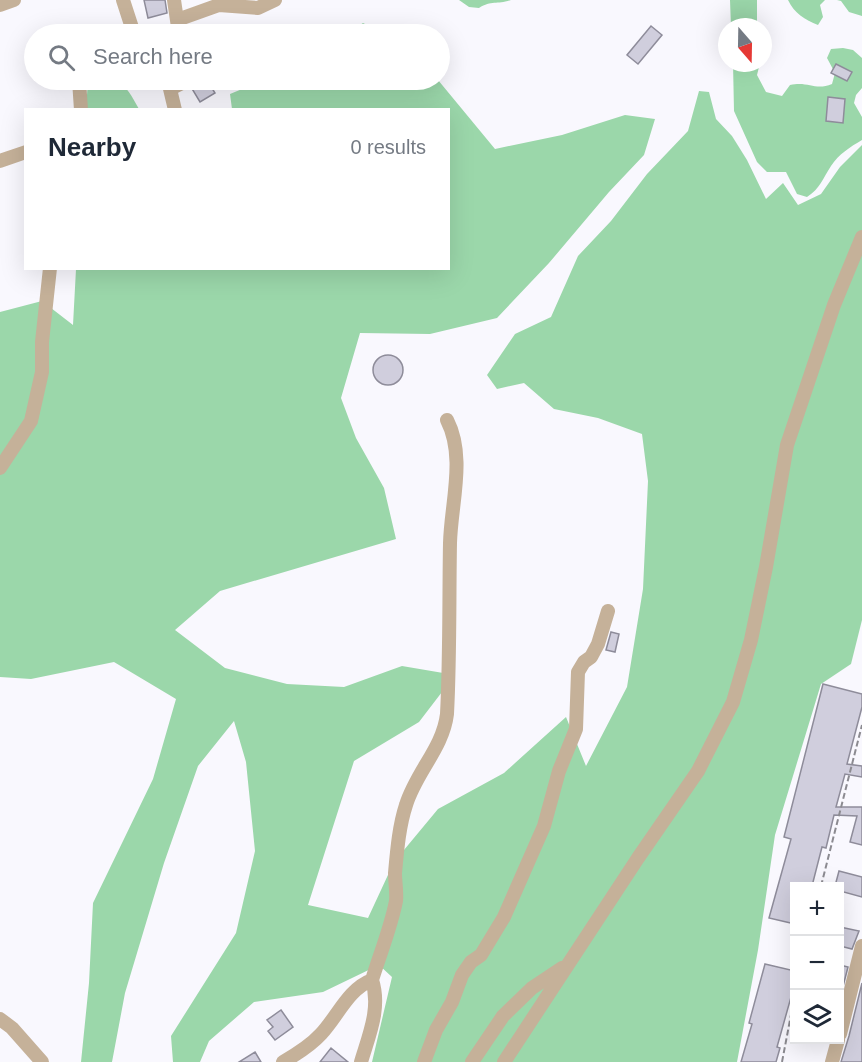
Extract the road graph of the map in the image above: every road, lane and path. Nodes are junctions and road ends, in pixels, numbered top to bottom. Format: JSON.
{"nodes":[{"id":1,"x":14,"y":0,"type":"edge"},
{"id":2,"x":123,"y":0,"type":"edge"},
{"id":3,"x":174,"y":0,"type":"edge"},
{"id":4,"x":274,"y":0,"type":"edge"},
{"id":5,"x":0,"y":5,"type":"edge"},
{"id":6,"x":177,"y":20,"type":"junction"},
{"id":7,"x":131,"y":24,"type":"edge"},
{"id":8,"x":178,"y":24,"type":"edge"},
{"id":9,"x":80,"y":90,"type":"edge"},
{"id":10,"x":170,"y":90,"type":"edge"},
{"id":11,"x":81,"y":108,"type":"edge"},
{"id":12,"x":175,"y":108,"type":"edge"},
{"id":13,"x":24,"y":153,"type":"edge"},
{"id":14,"x":0,"y":161,"type":"edge"},
{"id":15,"x":862,"y":237,"type":"edge"},
{"id":16,"x":50,"y":270,"type":"edge"},
{"id":17,"x":447,"y":420,"type":"dead end"},
{"id":18,"x":0,"y":468,"type":"edge"},
{"id":19,"x":608,"y":611,"type":"dead end"},
{"id":20,"x":862,"y":725,"type":"edge"},
{"id":21,"x":822,"y":882,"type":"edge"},
{"id":22,"x":862,"y":946,"type":"edge"},
{"id":23,"x":568,"y":963,"type":"junction"},
{"id":24,"x":372,"y":980,"type":"junction"},
{"id":25,"x":844,"y":1018,"type":"edge"},
{"id":26,"x":0,"y":1019,"type":"edge"},
{"id":27,"x":790,"y":1023,"type":"edge"},
{"id":28,"x":837,"y":1044,"type":"edge"},
{"id":29,"x":42,"y":1062,"type":"edge"},
{"id":30,"x":283,"y":1062,"type":"edge"},
{"id":31,"x":361,"y":1062,"type":"edge"},
{"id":32,"x":424,"y":1062,"type":"edge"},
{"id":33,"x":472,"y":1062,"type":"edge"},
{"id":34,"x":504,"y":1062,"type":"edge"},
{"id":35,"x":782,"y":1062,"type":"edge"},
{"id":36,"x":832,"y":1062,"type":"edge"}],
"edges":[{"from":1,"to":5,"type":"street"},
{"from":2,"to":7,"type":"street"},
{"from":3,"to":6,"type":"street"},
{"from":4,"to":6,"type":"street"},
{"from":6,"to":8,"type":"street"},
{"from":9,"to":11,"type":"street"},
{"from":10,"to":12,"type":"street"},
{"from":13,"to":14,"type":"street"},
{"from":15,"to":23,"type":"street"},
{"from":16,"to":18,"type":"street"},
{"from":17,"to":24,"type":"street"},
{"from":19,"to":32,"type":"street"},
{"from":20,"to":21,"type":"path"},
{"from":22,"to":25,"type":"street"},
{"from":23,"to":33,"type":"street"},
{"from":23,"to":34,"type":"street"},
{"from":24,"to":30,"type":"street"},
{"from":24,"to":31,"type":"street"},
{"from":26,"to":29,"type":"street"},
{"from":27,"to":35,"type":"path"},
{"from":28,"to":36,"type":"street"}]}
